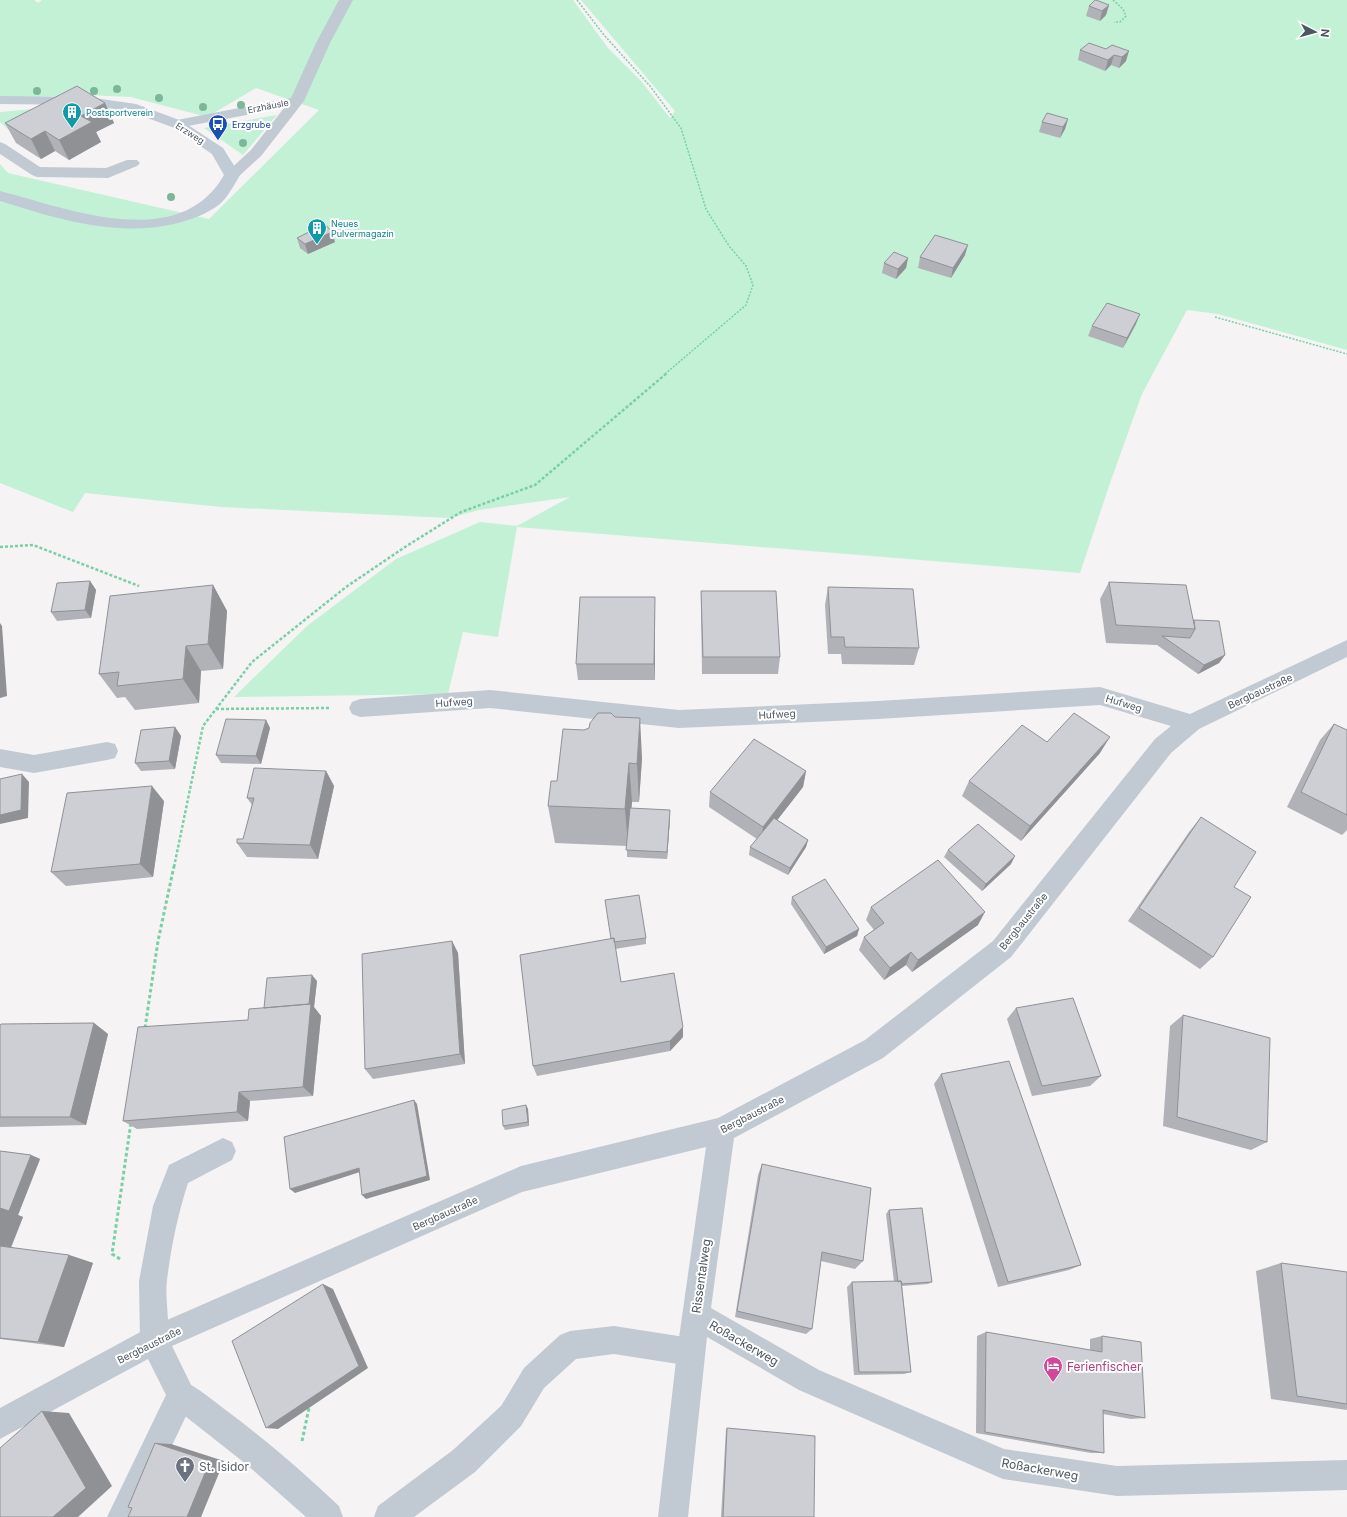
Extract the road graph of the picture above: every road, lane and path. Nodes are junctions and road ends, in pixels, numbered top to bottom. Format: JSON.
{"nodes":[{"id":1,"x":346,"y":0,"type":"edge"},
{"id":2,"x":577,"y":0,"type":"edge"},
{"id":3,"x":1113,"y":0,"type":"edge"},
{"id":4,"x":1114,"y":22,"type":"dead end"},
{"id":5,"x":0,"y":100,"type":"edge"},
{"id":6,"x":297,"y":101,"type":"junction"},
{"id":7,"x":177,"y":124,"type":"junction"},
{"id":8,"x":0,"y":147,"type":"edge"},
{"id":9,"x":132,"y":163,"type":"dead end"},
{"id":10,"x":232,"y":175,"type":"junction"},
{"id":11,"x":0,"y":196,"type":"edge"},
{"id":12,"x":1215,"y":317,"type":"dead end"},
{"id":13,"x":1347,"y":354,"type":"edge"},
{"id":14,"x":0,"y":547,"type":"edge"},
{"id":15,"x":139,"y":586,"type":"dead end"},
{"id":16,"x":1347,"y":648,"type":"edge"},
{"id":17,"x":360,"y":708,"type":"joint"},
{"id":18,"x":216,"y":709,"type":"junction"},
{"id":19,"x":1191,"y":723,"type":"junction"},
{"id":20,"x":107,"y":751,"type":"dead end"},
{"id":21,"x":0,"y":758,"type":"edge"},
{"id":22,"x":144,"y":1035,"type":"edge"},
{"id":23,"x":132,"y":1121,"type":"edge"},
{"id":24,"x":722,"y":1130,"type":"junction"},
{"id":25,"x":223,"y":1151,"type":"dead end"},
{"id":26,"x":153,"y":1281,"type":"junction"},
{"id":27,"x":696,"y":1315,"type":"junction"},
{"id":28,"x":154,"y":1340,"type":"junction"},
{"id":29,"x":691,"y":1352,"type":"junction"},
{"id":30,"x":181,"y":1395,"type":"junction"},
{"id":31,"x":0,"y":1424,"type":"edge"},
{"id":32,"x":1347,"y":1476,"type":"edge"},
{"id":33,"x":122,"y":1517,"type":"edge"},
{"id":34,"x":328,"y":1517,"type":"edge"},
{"id":35,"x":389,"y":1517,"type":"edge"},
{"id":36,"x":673,"y":1517,"type":"edge"}],
"edges":[{"from":1,"to":6,"type":"street","name":"Erzhäusle"},
{"from":2,"to":18,"type":"path"},
{"from":3,"to":4,"type":"path"},
{"from":5,"to":7,"type":"street","name":"Erzweg"},
{"from":6,"to":7,"type":"street","name":"Erzhäusle"},
{"from":6,"to":10,"type":"street"},
{"from":7,"to":10,"type":"street","name":"Erzweg"},
{"from":8,"to":9,"type":"street"},
{"from":10,"to":11,"type":"street"},
{"from":12,"to":13,"type":"path"},
{"from":14,"to":15,"type":"path"},
{"from":16,"to":19,"type":"street","name":"Bergbaustraße"},
{"from":17,"to":18,"type":"path"},
{"from":17,"to":19,"type":"street","name":"Hufweg"},
{"from":18,"to":22,"type":"path"},
{"from":19,"to":24,"type":"street","name":"Bergbaustraße"},
{"from":20,"to":21,"type":"street"},
{"from":23,"to":26,"type":"path"},
{"from":24,"to":27,"type":"street","name":"Rissentalweg"},
{"from":24,"to":28,"type":"street","name":"Bergbaustraße"},
{"from":25,"to":26,"type":"street"},
{"from":26,"to":28,"type":"street"},
{"from":27,"to":29,"type":"street","name":"Rissentalweg"},
{"from":27,"to":32,"type":"street","name":"Roßackerweg"},
{"from":28,"to":30,"type":"street"},
{"from":28,"to":31,"type":"street","name":"Bergbaustraße"},
{"from":29,"to":35,"type":"street"},
{"from":29,"to":36,"type":"street","name":"Rissentalweg"},
{"from":30,"to":33,"type":"street"},
{"from":30,"to":34,"type":"street"}]}
